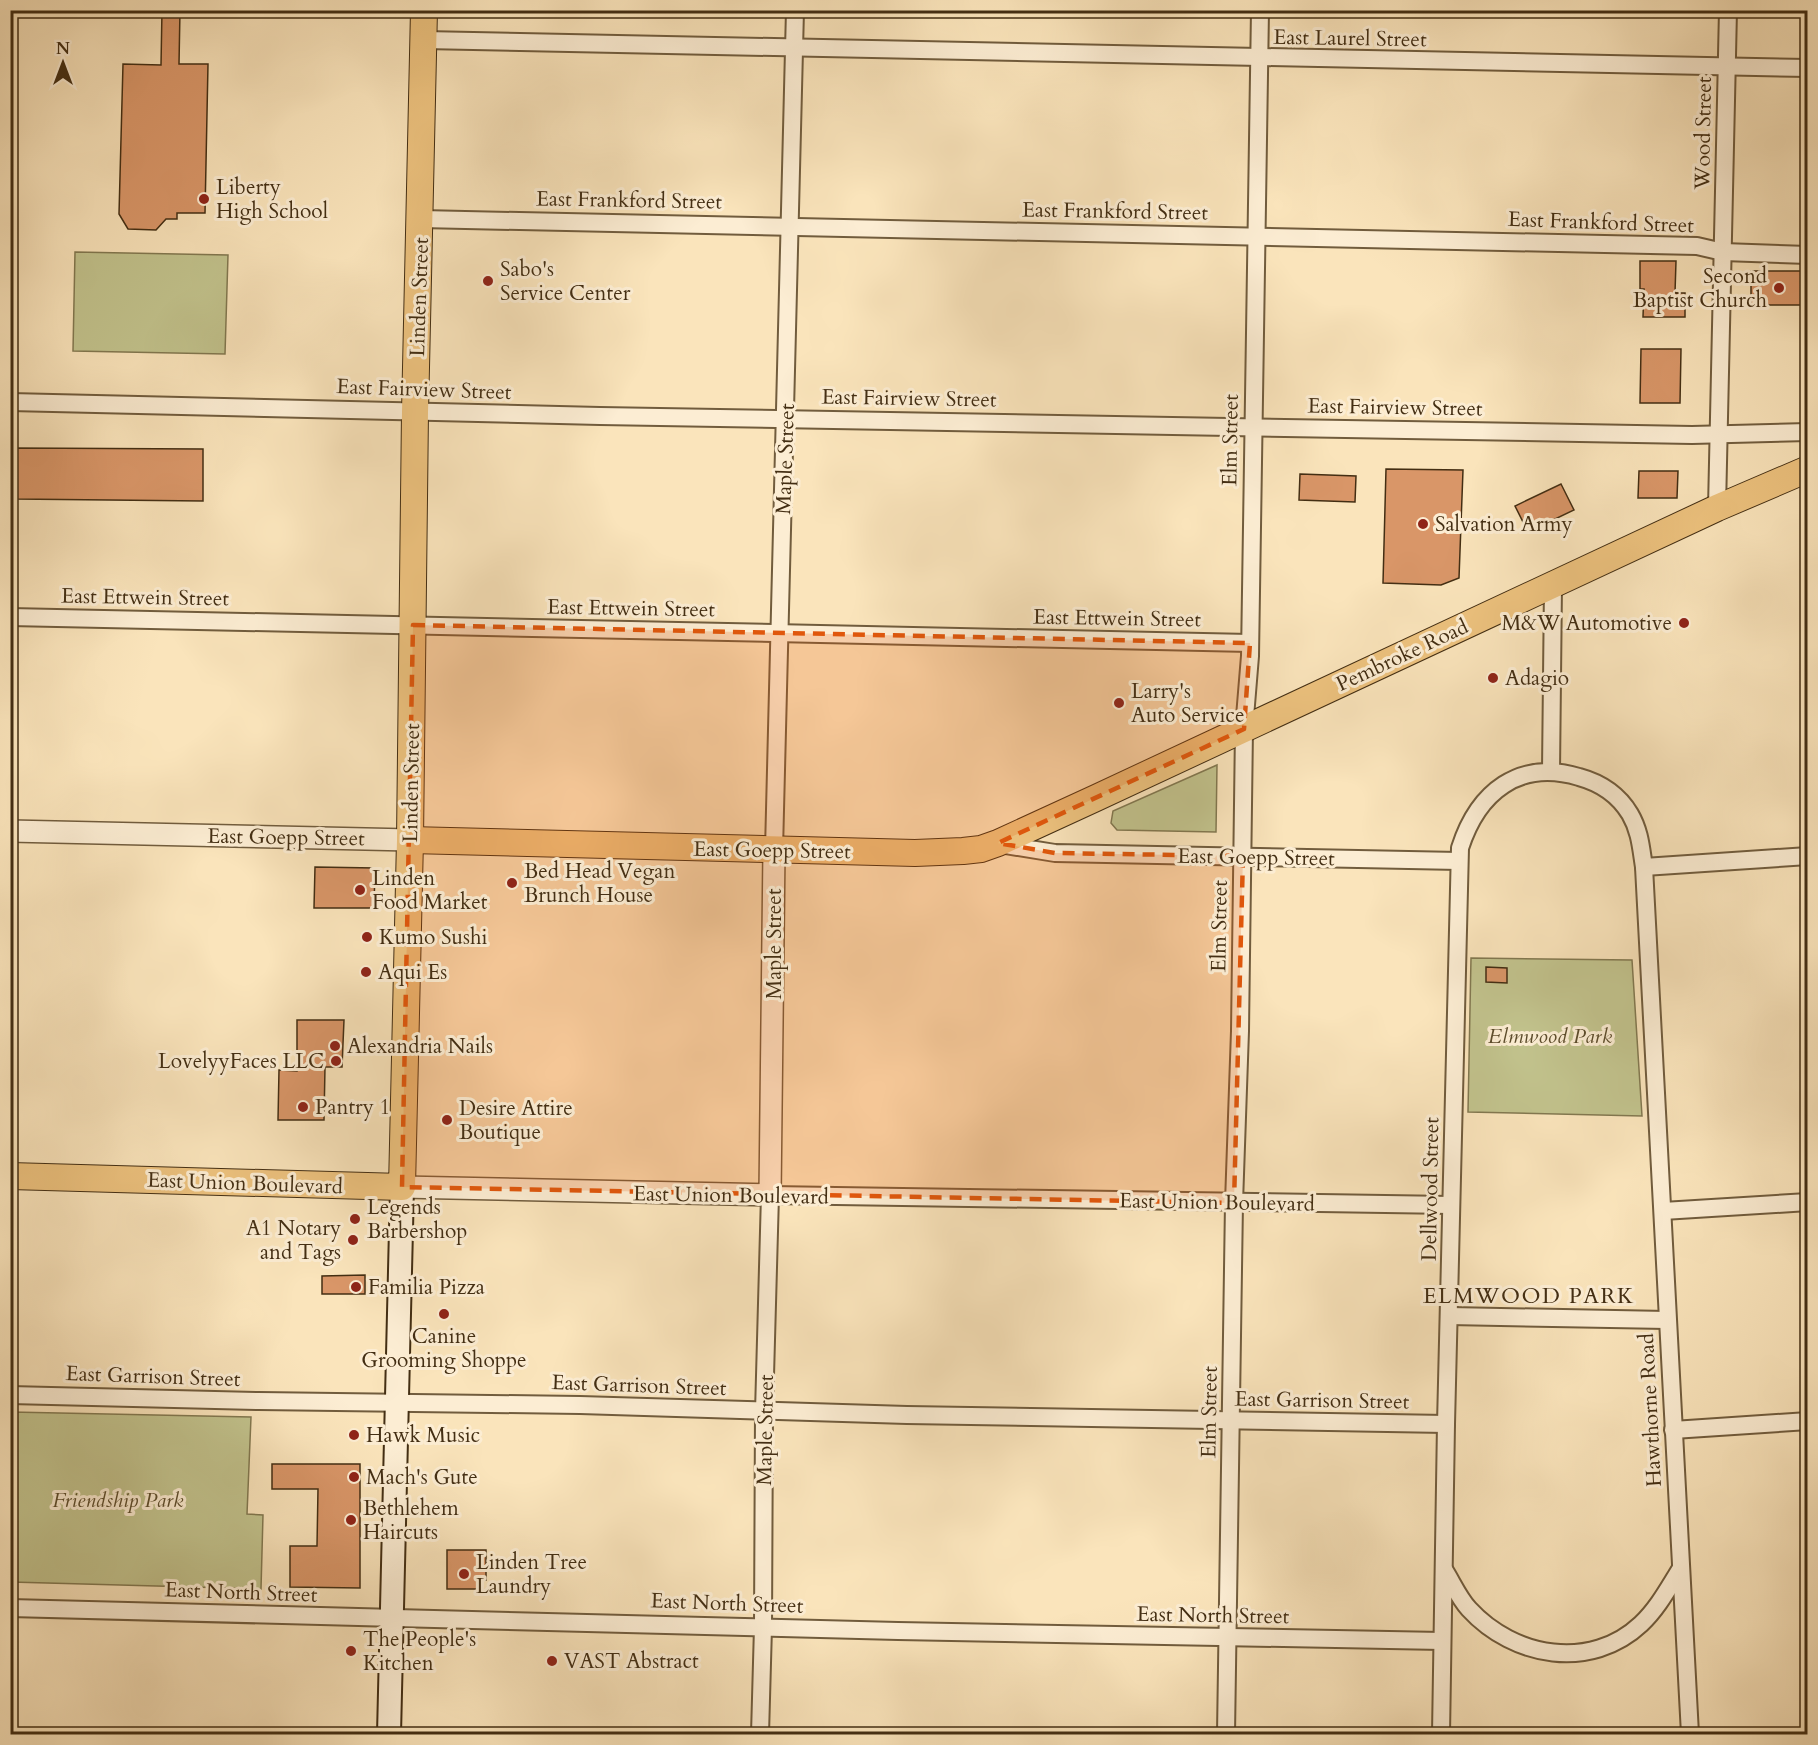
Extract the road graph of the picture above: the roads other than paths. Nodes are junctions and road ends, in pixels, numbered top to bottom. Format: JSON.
{"nodes":[{"id":1,"x":424,"y":10,"type":"edge"},
{"id":2,"x":795,"y":10,"type":"edge"},
{"id":3,"x":1260,"y":10,"type":"edge"},
{"id":4,"x":1728,"y":10,"type":"edge"},
{"id":5,"x":424,"y":40,"type":"junction"},
{"id":6,"x":794,"y":47,"type":"junction"},
{"id":7,"x":1259,"y":58,"type":"junction"},
{"id":8,"x":1727,"y":68,"type":"junction"},
{"id":9,"x":1808,"y":68,"type":"edge"},
{"id":10,"x":421,"y":219,"type":"junction"},
{"id":11,"x":790,"y":225,"type":"junction"},
{"id":12,"x":1257,"y":236,"type":"junction"},
{"id":13,"x":1723,"y":252,"type":"junction"},
{"id":14,"x":1808,"y":255,"type":"edge"},
{"id":15,"x":10,"y":402,"type":"edge"},
{"id":16,"x":416,"y":412,"type":"junction"},
{"id":17,"x":786,"y":418,"type":"junction"},
{"id":18,"x":1252,"y":428,"type":"junction"},
{"id":19,"x":1808,"y":432,"type":"edge"},
{"id":20,"x":1718,"y":436,"type":"junction"},
{"id":21,"x":1808,"y":469,"type":"edge"},
{"id":22,"x":1717,"y":507,"type":"junction"},
{"id":23,"x":1553,"y":585,"type":"junction"},
{"id":24,"x":10,"y":617,"type":"edge"},
{"id":25,"x":413,"y":625,"type":"junction"},
{"id":26,"x":780,"y":633,"type":"junction"},
{"id":27,"x":1250,"y":643,"type":"junction"},
{"id":28,"x":1244,"y":729,"type":"junction"},
{"id":29,"x":1551,"y":771,"type":"junction"},
{"id":30,"x":10,"y":831,"type":"edge"},
{"id":31,"x":410,"y":840,"type":"junction"},
{"id":32,"x":998,"y":843,"type":"junction"},
{"id":33,"x":774,"y":850,"type":"junction"},
{"id":34,"x":1242,"y":856,"type":"junction"},
{"id":35,"x":1808,"y":856,"type":"edge"},
{"id":36,"x":1459,"y":861,"type":"junction"},
{"id":37,"x":1644,"y":867,"type":"junction"},
{"id":38,"x":10,"y":1176,"type":"edge"},
{"id":39,"x":402,"y":1187,"type":"junction"},
{"id":40,"x":770,"y":1195,"type":"junction"},
{"id":41,"x":1808,"y":1202,"type":"edge"},
{"id":42,"x":1234,"y":1203,"type":"junction"},
{"id":43,"x":1451,"y":1205,"type":"junction"},
{"id":44,"x":1663,"y":1211,"type":"junction"},
{"id":45,"x":1449,"y":1316,"type":"junction"},
{"id":46,"x":1667,"y":1320,"type":"junction"},
{"id":47,"x":10,"y":1395,"type":"edge"},
{"id":48,"x":397,"y":1403,"type":"junction"},
{"id":49,"x":764,"y":1412,"type":"junction"},
{"id":50,"x":1231,"y":1421,"type":"junction"},
{"id":51,"x":1808,"y":1421,"type":"edge"},
{"id":52,"x":1446,"y":1424,"type":"junction"},
{"id":53,"x":1673,"y":1430,"type":"junction"},
{"id":54,"x":1681,"y":1568,"type":"junction"},
{"id":55,"x":1444,"y":1570,"type":"junction"},
{"id":56,"x":10,"y":1608,"type":"edge"},
{"id":57,"x":393,"y":1618,"type":"junction"},
{"id":58,"x":763,"y":1627,"type":"junction"},
{"id":59,"x":1228,"y":1638,"type":"junction"},
{"id":60,"x":1442,"y":1641,"type":"junction"},
{"id":61,"x":389,"y":1734,"type":"edge"},
{"id":62,"x":760,"y":1734,"type":"edge"},
{"id":63,"x":1226,"y":1734,"type":"edge"},
{"id":64,"x":1441,"y":1734,"type":"edge"},
{"id":65,"x":1690,"y":1734,"type":"edge"}],
"edges":[{"from":1,"to":5,"type":"main road","name":"Linden Street"},
{"from":2,"to":6,"type":"street","name":"Maple Street"},
{"from":3,"to":7,"type":"street","name":"Elm Street"},
{"from":4,"to":8,"type":"street","name":"Wood Street"},
{"from":5,"to":6,"type":"street","name":"East Laurel Street"},
{"from":5,"to":10,"type":"main road","name":"Linden Street"},
{"from":6,"to":7,"type":"street","name":"East Laurel Street"},
{"from":6,"to":11,"type":"street","name":"Maple Street"},
{"from":7,"to":8,"type":"street","name":"East Laurel Street"},
{"from":7,"to":12,"type":"street","name":"Elm Street"},
{"from":8,"to":9,"type":"street","name":"East Laurel Street"},
{"from":8,"to":13,"type":"street","name":"Wood Street"},
{"from":10,"to":11,"type":"street","name":"East Frankford Street"},
{"from":10,"to":16,"type":"main road","name":"Linden Street"},
{"from":11,"to":12,"type":"street","name":"East Frankford Street"},
{"from":11,"to":17,"type":"street","name":"Maple Street"},
{"from":12,"to":13,"type":"street","name":"East Frankford Street"},
{"from":12,"to":18,"type":"street","name":"Elm Street"},
{"from":13,"to":14,"type":"street","name":"East Frankford Street"},
{"from":13,"to":20,"type":"street","name":"Wood Street"},
{"from":15,"to":16,"type":"street","name":"East Fairview Street"},
{"from":16,"to":17,"type":"street","name":"East Fairview Street"},
{"from":16,"to":25,"type":"main road","name":"Linden Street"},
{"from":17,"to":18,"type":"street","name":"East Fairview Street"},
{"from":17,"to":26,"type":"street","name":"Maple Street"},
{"from":18,"to":20,"type":"street","name":"East Fairview Street"},
{"from":18,"to":27,"type":"street","name":"Elm Street"},
{"from":19,"to":20,"type":"street","name":"East Fairview Street"},
{"from":20,"to":22,"type":"street","name":"Wood Street"},
{"from":21,"to":22,"type":"main road","name":"Pembroke Road"},
{"from":22,"to":23,"type":"main road","name":"Pembroke Road"},
{"from":23,"to":28,"type":"main road","name":"Pembroke Road"},
{"from":23,"to":29,"type":"street"},
{"from":24,"to":25,"type":"street","name":"East Ettwein Street"},
{"from":25,"to":26,"type":"street","name":"East Ettwein Street"},
{"from":25,"to":31,"type":"main road","name":"Linden Street"},
{"from":26,"to":27,"type":"street","name":"East Ettwein Street"},
{"from":26,"to":33,"type":"street","name":"Maple Street"},
{"from":27,"to":28,"type":"street","name":"Elm Street"},
{"from":28,"to":32,"type":"main road","name":"Pembroke Road"},
{"from":28,"to":34,"type":"street","name":"Elm Street"},
{"from":29,"to":36,"type":"street","name":"Dellwood Street"},
{"from":29,"to":37,"type":"street","name":"Hawthorne Road"},
{"from":30,"to":31,"type":"street","name":"East Goepp Street"},
{"from":31,"to":33,"type":"main road","name":"East Goepp Street"},
{"from":31,"to":39,"type":"main road","name":"Linden Street"},
{"from":32,"to":33,"type":"main road","name":"East Goepp Street"},
{"from":32,"to":34,"type":"street","name":"East Goepp Street"},
{"from":33,"to":40,"type":"street","name":"Maple Street"},
{"from":34,"to":36,"type":"street","name":"East Goepp Street"},
{"from":34,"to":42,"type":"street","name":"Elm Street"},
{"from":35,"to":37,"type":"street"},
{"from":36,"to":43,"type":"street","name":"Dellwood Street"},
{"from":37,"to":44,"type":"street","name":"Hawthorne Road"},
{"from":38,"to":39,"type":"main road","name":"East Union Boulevard"},
{"from":39,"to":40,"type":"street","name":"East Union Boulevard"},
{"from":39,"to":48,"type":"main road","name":"Linden Street"},
{"from":40,"to":42,"type":"street","name":"East Union Boulevard"},
{"from":40,"to":49,"type":"street","name":"Maple Street"},
{"from":41,"to":44,"type":"street"},
{"from":42,"to":43,"type":"street","name":"East Union Boulevard"},
{"from":42,"to":50,"type":"street","name":"Elm Street"},
{"from":43,"to":45,"type":"street","name":"Dellwood Street"},
{"from":44,"to":46,"type":"street","name":"Hawthorne Road"},
{"from":45,"to":46,"type":"street"},
{"from":45,"to":52,"type":"street","name":"Dellwood Street"},
{"from":46,"to":53,"type":"street","name":"Hawthorne Road"},
{"from":47,"to":48,"type":"street","name":"East Garrison Street"},
{"from":48,"to":49,"type":"street","name":"East Garrison Street"},
{"from":48,"to":57,"type":"main road","name":"Linden Street"},
{"from":49,"to":50,"type":"street","name":"East Garrison Street"},
{"from":49,"to":58,"type":"street","name":"Maple Street"},
{"from":50,"to":52,"type":"street","name":"East Garrison Street"},
{"from":50,"to":59,"type":"street","name":"Elm Street"},
{"from":51,"to":53,"type":"street"},
{"from":52,"to":55,"type":"street","name":"Dellwood Street"},
{"from":53,"to":54,"type":"street","name":"Hawthorne Road"},
{"from":54,"to":55,"type":"street"},
{"from":54,"to":65,"type":"street","name":"Hawthorne Road"},
{"from":55,"to":60,"type":"street","name":"Dellwood Street"},
{"from":56,"to":57,"type":"street","name":"East North Street"},
{"from":57,"to":58,"type":"street","name":"East North Street"},
{"from":57,"to":61,"type":"main road","name":"Linden Street"},
{"from":58,"to":59,"type":"street","name":"East North Street"},
{"from":58,"to":62,"type":"street","name":"Maple Street"},
{"from":59,"to":60,"type":"street","name":"East North Street"},
{"from":59,"to":63,"type":"street","name":"Elm Street"},
{"from":60,"to":64,"type":"street","name":"Dellwood Street"}]}
